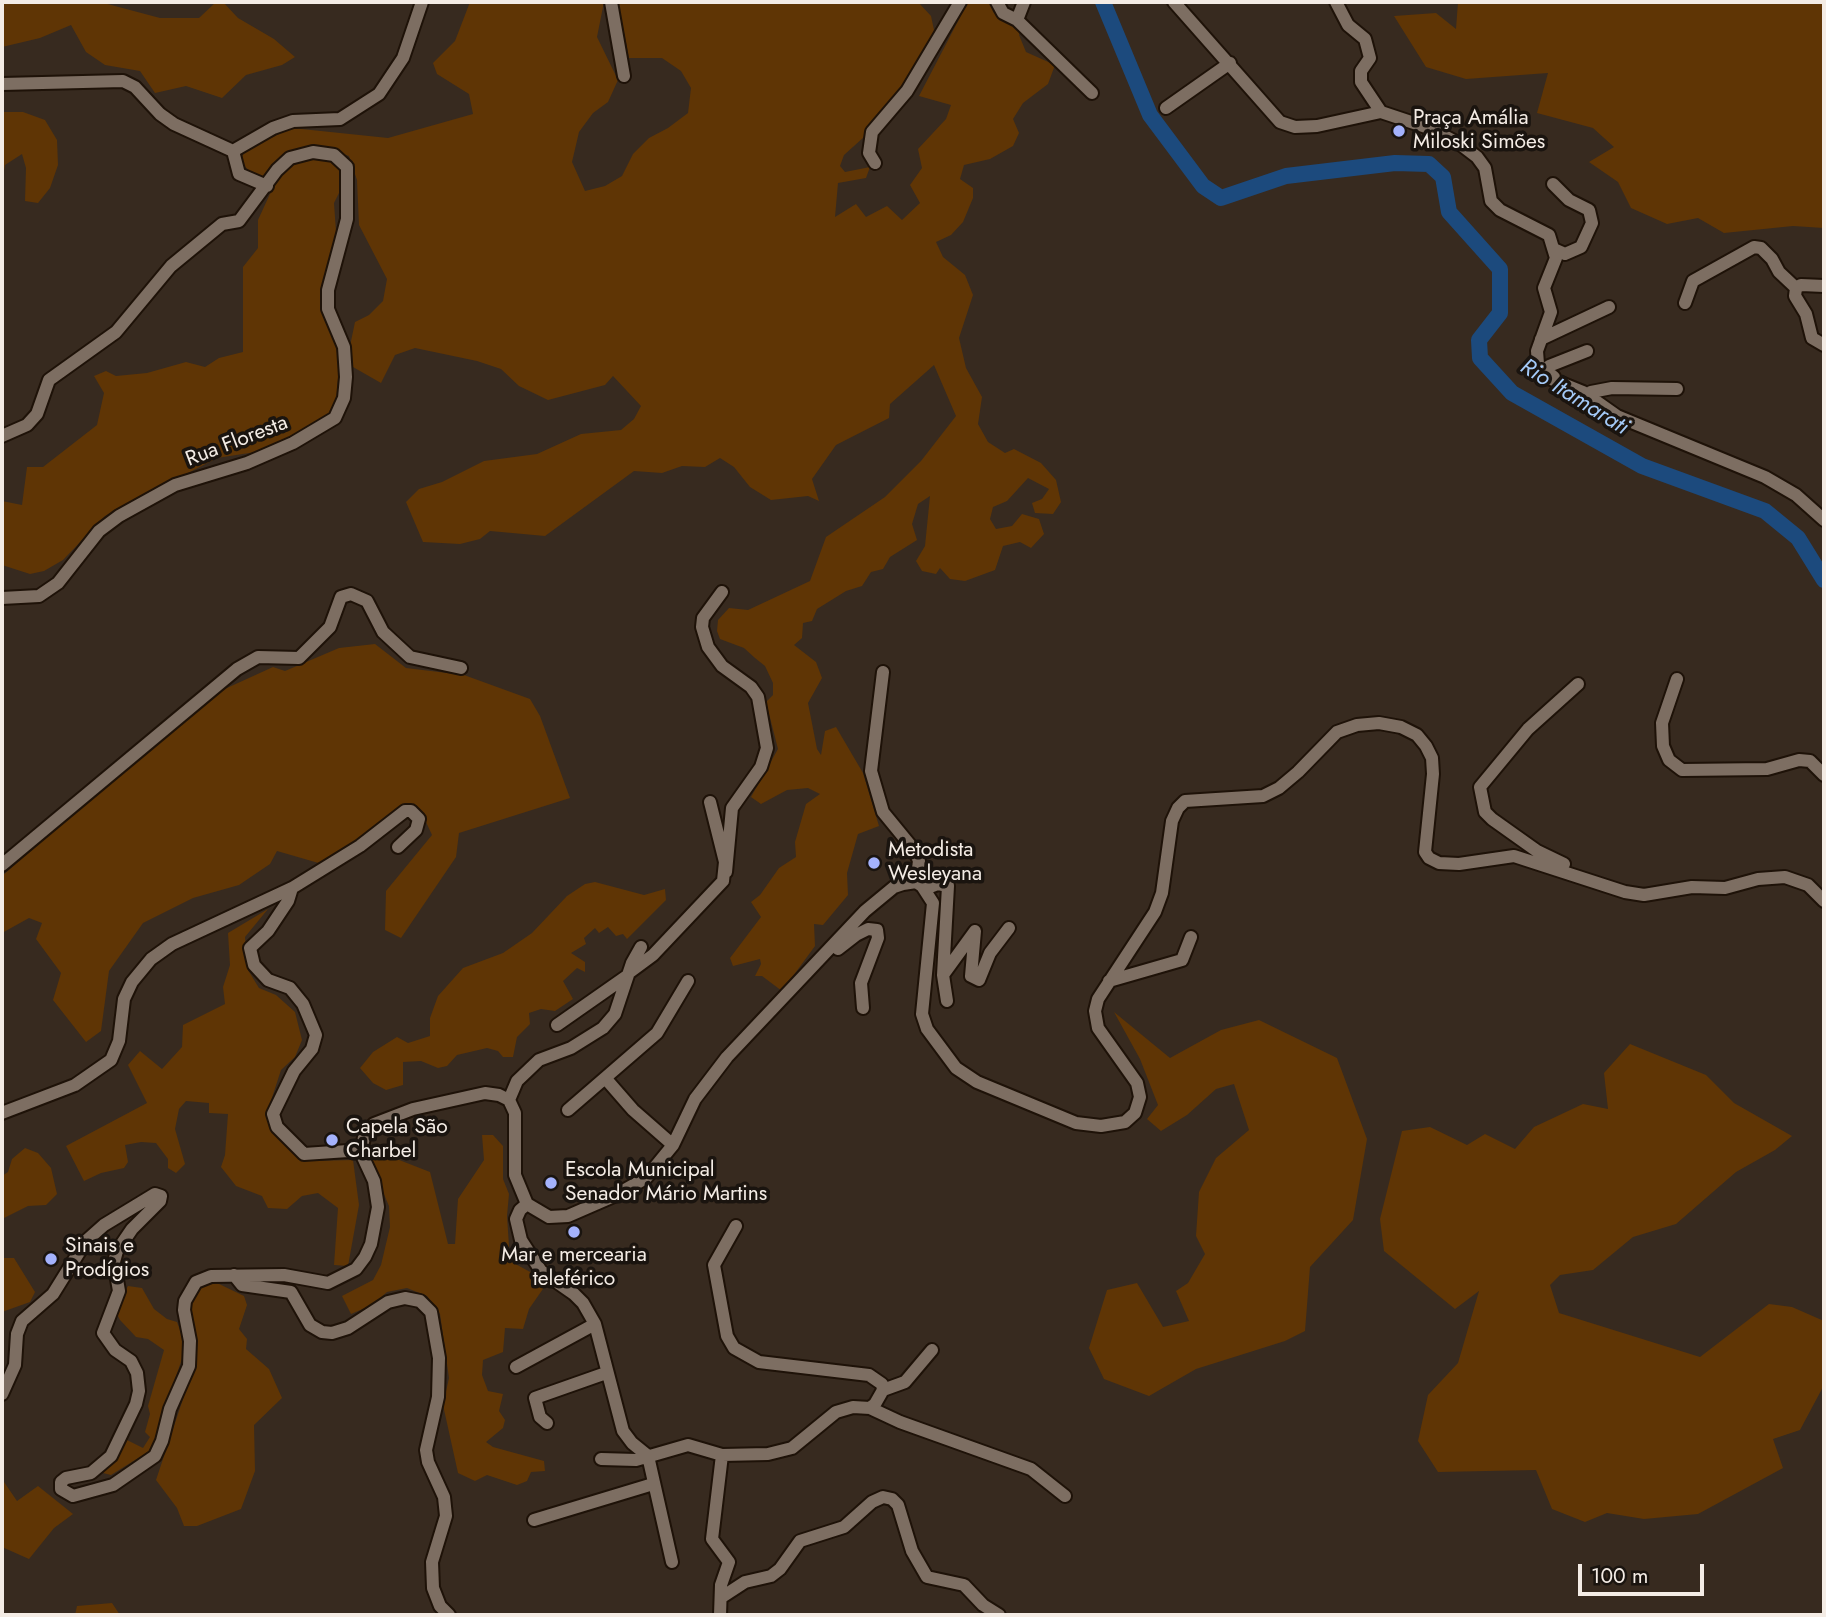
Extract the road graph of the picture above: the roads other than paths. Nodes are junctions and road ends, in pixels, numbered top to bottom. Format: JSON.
{"nodes":[{"id":1,"x":422,"y":2,"type":"edge"},
{"id":2,"x":611,"y":2,"type":"edge"},
{"id":3,"x":960,"y":2,"type":"edge"},
{"id":4,"x":997,"y":2,"type":"edge"},
{"id":5,"x":1024,"y":2,"type":"edge"},
{"id":6,"x":1174,"y":2,"type":"edge"},
{"id":7,"x":1336,"y":2,"type":"edge"},
{"id":8,"x":1017,"y":20,"type":"junction"},
{"id":9,"x":1230,"y":63,"type":"junction"},
{"id":10,"x":624,"y":76,"type":"dead end"},
{"id":11,"x":2,"y":84,"type":"edge"},
{"id":12,"x":1092,"y":93,"type":"dead end"},
{"id":13,"x":1166,"y":108,"type":"dead end"},
{"id":14,"x":1381,"y":112,"type":"junction"},
{"id":15,"x":233,"y":151,"type":"junction"},
{"id":16,"x":875,"y":163,"type":"dead end"},
{"id":17,"x":1553,"y":184,"type":"dead end"},
{"id":18,"x":267,"y":186,"type":"junction"},
{"id":19,"x":1556,"y":250,"type":"junction"},
{"id":20,"x":1824,"y":286,"type":"edge"},
{"id":21,"x":1796,"y":288,"type":"junction"},
{"id":22,"x":1685,"y":303,"type":"dead end"},
{"id":23,"x":1609,"y":307,"type":"dead end"},
{"id":24,"x":1541,"y":339,"type":"junction"},
{"id":25,"x":1824,"y":345,"type":"edge"},
{"id":26,"x":1587,"y":351,"type":"dead end"},
{"id":27,"x":1676,"y":389,"type":"dead end"},
{"id":28,"x":1591,"y":393,"type":"junction"},
{"id":29,"x":1617,"y":416,"type":"junction"},
{"id":30,"x":2,"y":436,"type":"edge"},
{"id":31,"x":1824,"y":520,"type":"edge"},
{"id":32,"x":722,"y":592,"type":"dead end"},
{"id":33,"x":2,"y":598,"type":"edge"},
{"id":34,"x":461,"y":668,"type":"dead end"},
{"id":35,"x":883,"y":672,"type":"dead end"},
{"id":36,"x":1677,"y":679,"type":"dead end"},
{"id":37,"x":1578,"y":684,"type":"dead end"},
{"id":38,"x":1824,"y":775,"type":"edge"},
{"id":39,"x":710,"y":802,"type":"dead end"},
{"id":40,"x":398,"y":847,"type":"dead end"},
{"id":41,"x":2,"y":865,"type":"edge"},
{"id":42,"x":726,"y":872,"type":"junction"},
{"id":43,"x":1599,"y":881,"type":"junction"},
{"id":44,"x":921,"y":886,"type":"junction"},
{"id":45,"x":292,"y":888,"type":"junction"},
{"id":46,"x":1824,"y":901,"type":"edge"},
{"id":47,"x":1009,"y":928,"type":"dead end"},
{"id":48,"x":1191,"y":937,"type":"dead end"},
{"id":49,"x":641,"y":947,"type":"dead end"},
{"id":50,"x":820,"y":961,"type":"junction"},
{"id":51,"x":628,"y":974,"type":"junction"},
{"id":52,"x":943,"y":975,"type":"junction"},
{"id":53,"x":688,"y":981,"type":"dead end"},
{"id":54,"x":1109,"y":981,"type":"junction"},
{"id":55,"x":947,"y":1001,"type":"dead end"},
{"id":56,"x":863,"y":1008,"type":"dead end"},
{"id":57,"x":557,"y":1026,"type":"dead end"},
{"id":58,"x":606,"y":1079,"type":"junction"},
{"id":59,"x":509,"y":1100,"type":"junction"},
{"id":60,"x":568,"y":1110,"type":"dead end"},
{"id":61,"x":2,"y":1113,"type":"edge"},
{"id":62,"x":673,"y":1145,"type":"junction"},
{"id":63,"x":361,"y":1153,"type":"junction"},
{"id":64,"x":527,"y":1204,"type":"junction"},
{"id":65,"x":736,"y":1226,"type":"dead end"},
{"id":66,"x":234,"y":1275,"type":"junction"},
{"id":67,"x":594,"y":1324,"type":"junction"},
{"id":68,"x":932,"y":1350,"type":"dead end"},
{"id":69,"x":516,"y":1367,"type":"dead end"},
{"id":70,"x":606,"y":1373,"type":"junction"},
{"id":71,"x":883,"y":1390,"type":"junction"},
{"id":72,"x":2,"y":1394,"type":"edge"},
{"id":73,"x":870,"y":1408,"type":"junction"},
{"id":74,"x":547,"y":1423,"type":"dead end"},
{"id":75,"x":723,"y":1455,"type":"junction"},
{"id":76,"x":648,"y":1456,"type":"junction"},
{"id":77,"x":601,"y":1459,"type":"dead end"},
{"id":78,"x":653,"y":1484,"type":"junction"},
{"id":79,"x":1065,"y":1496,"type":"dead end"},
{"id":80,"x":534,"y":1520,"type":"dead end"},
{"id":81,"x":671,"y":1562,"type":"dead end"},
{"id":82,"x":722,"y":1597,"type":"junction"},
{"id":83,"x":449,"y":1615,"type":"edge"},
{"id":84,"x":720,"y":1615,"type":"edge"},
{"id":85,"x":999,"y":1615,"type":"edge"}],
"edges":[{"from":1,"to":15,"type":"street"},
{"from":2,"to":10,"type":"street"},
{"from":3,"to":16,"type":"street"},
{"from":4,"to":8,"type":"street"},
{"from":5,"to":8,"type":"street"},
{"from":6,"to":9,"type":"street"},
{"from":7,"to":14,"type":"street"},
{"from":8,"to":12,"type":"street"},
{"from":9,"to":13,"type":"street"},
{"from":9,"to":14,"type":"street"},
{"from":11,"to":15,"type":"street"},
{"from":14,"to":19,"type":"street"},
{"from":15,"to":18,"type":"street"},
{"from":17,"to":19,"type":"street"},
{"from":18,"to":30,"type":"street","name":"Rua Floresta"},
{"from":18,"to":33,"type":"street","name":"Rua Floresta"},
{"from":19,"to":24,"type":"street"},
{"from":20,"to":21,"type":"street"},
{"from":21,"to":22,"type":"street"},
{"from":21,"to":25,"type":"street"},
{"from":23,"to":24,"type":"street"},
{"from":24,"to":29,"type":"street"},
{"from":26,"to":28,"type":"street"},
{"from":27,"to":28,"type":"street"},
{"from":28,"to":29,"type":"street"},
{"from":29,"to":31,"type":"street"},
{"from":32,"to":42,"type":"street"},
{"from":34,"to":41,"type":"street"},
{"from":35,"to":44,"type":"street"},
{"from":36,"to":38,"type":"street"},
{"from":37,"to":43,"type":"street"},
{"from":39,"to":42,"type":"street"},
{"from":40,"to":45,"type":"street"},
{"from":42,"to":51,"type":"street"},
{"from":43,"to":46,"type":"street"},
{"from":43,"to":54,"type":"street"},
{"from":44,"to":50,"type":"street"},
{"from":44,"to":52,"type":"street"},
{"from":44,"to":54,"type":"street"},
{"from":45,"to":61,"type":"street"},
{"from":45,"to":63,"type":"street"},
{"from":47,"to":52,"type":"street"},
{"from":48,"to":54,"type":"street"},
{"from":49,"to":51,"type":"street"},
{"from":50,"to":56,"type":"street"},
{"from":50,"to":62,"type":"street"},
{"from":51,"to":57,"type":"street"},
{"from":51,"to":59,"type":"street"},
{"from":52,"to":55,"type":"street"},
{"from":53,"to":58,"type":"street"},
{"from":58,"to":60,"type":"street"},
{"from":58,"to":62,"type":"street"},
{"from":59,"to":63,"type":"street"},
{"from":59,"to":64,"type":"street"},
{"from":62,"to":64,"type":"street"},
{"from":63,"to":66,"type":"street"},
{"from":64,"to":67,"type":"street"},
{"from":65,"to":71,"type":"street"},
{"from":66,"to":72,"type":"street"},
{"from":66,"to":83,"type":"street"},
{"from":67,"to":69,"type":"street"},
{"from":67,"to":70,"type":"street"},
{"from":68,"to":71,"type":"street"},
{"from":70,"to":74,"type":"street"},
{"from":70,"to":76,"type":"street"},
{"from":71,"to":73,"type":"street"},
{"from":73,"to":75,"type":"street"},
{"from":73,"to":79,"type":"street"},
{"from":75,"to":76,"type":"street"},
{"from":75,"to":82,"type":"street"},
{"from":76,"to":77,"type":"street"},
{"from":76,"to":78,"type":"street"},
{"from":78,"to":80,"type":"street"},
{"from":78,"to":81,"type":"street"},
{"from":82,"to":84,"type":"street"},
{"from":82,"to":85,"type":"street"}]}
